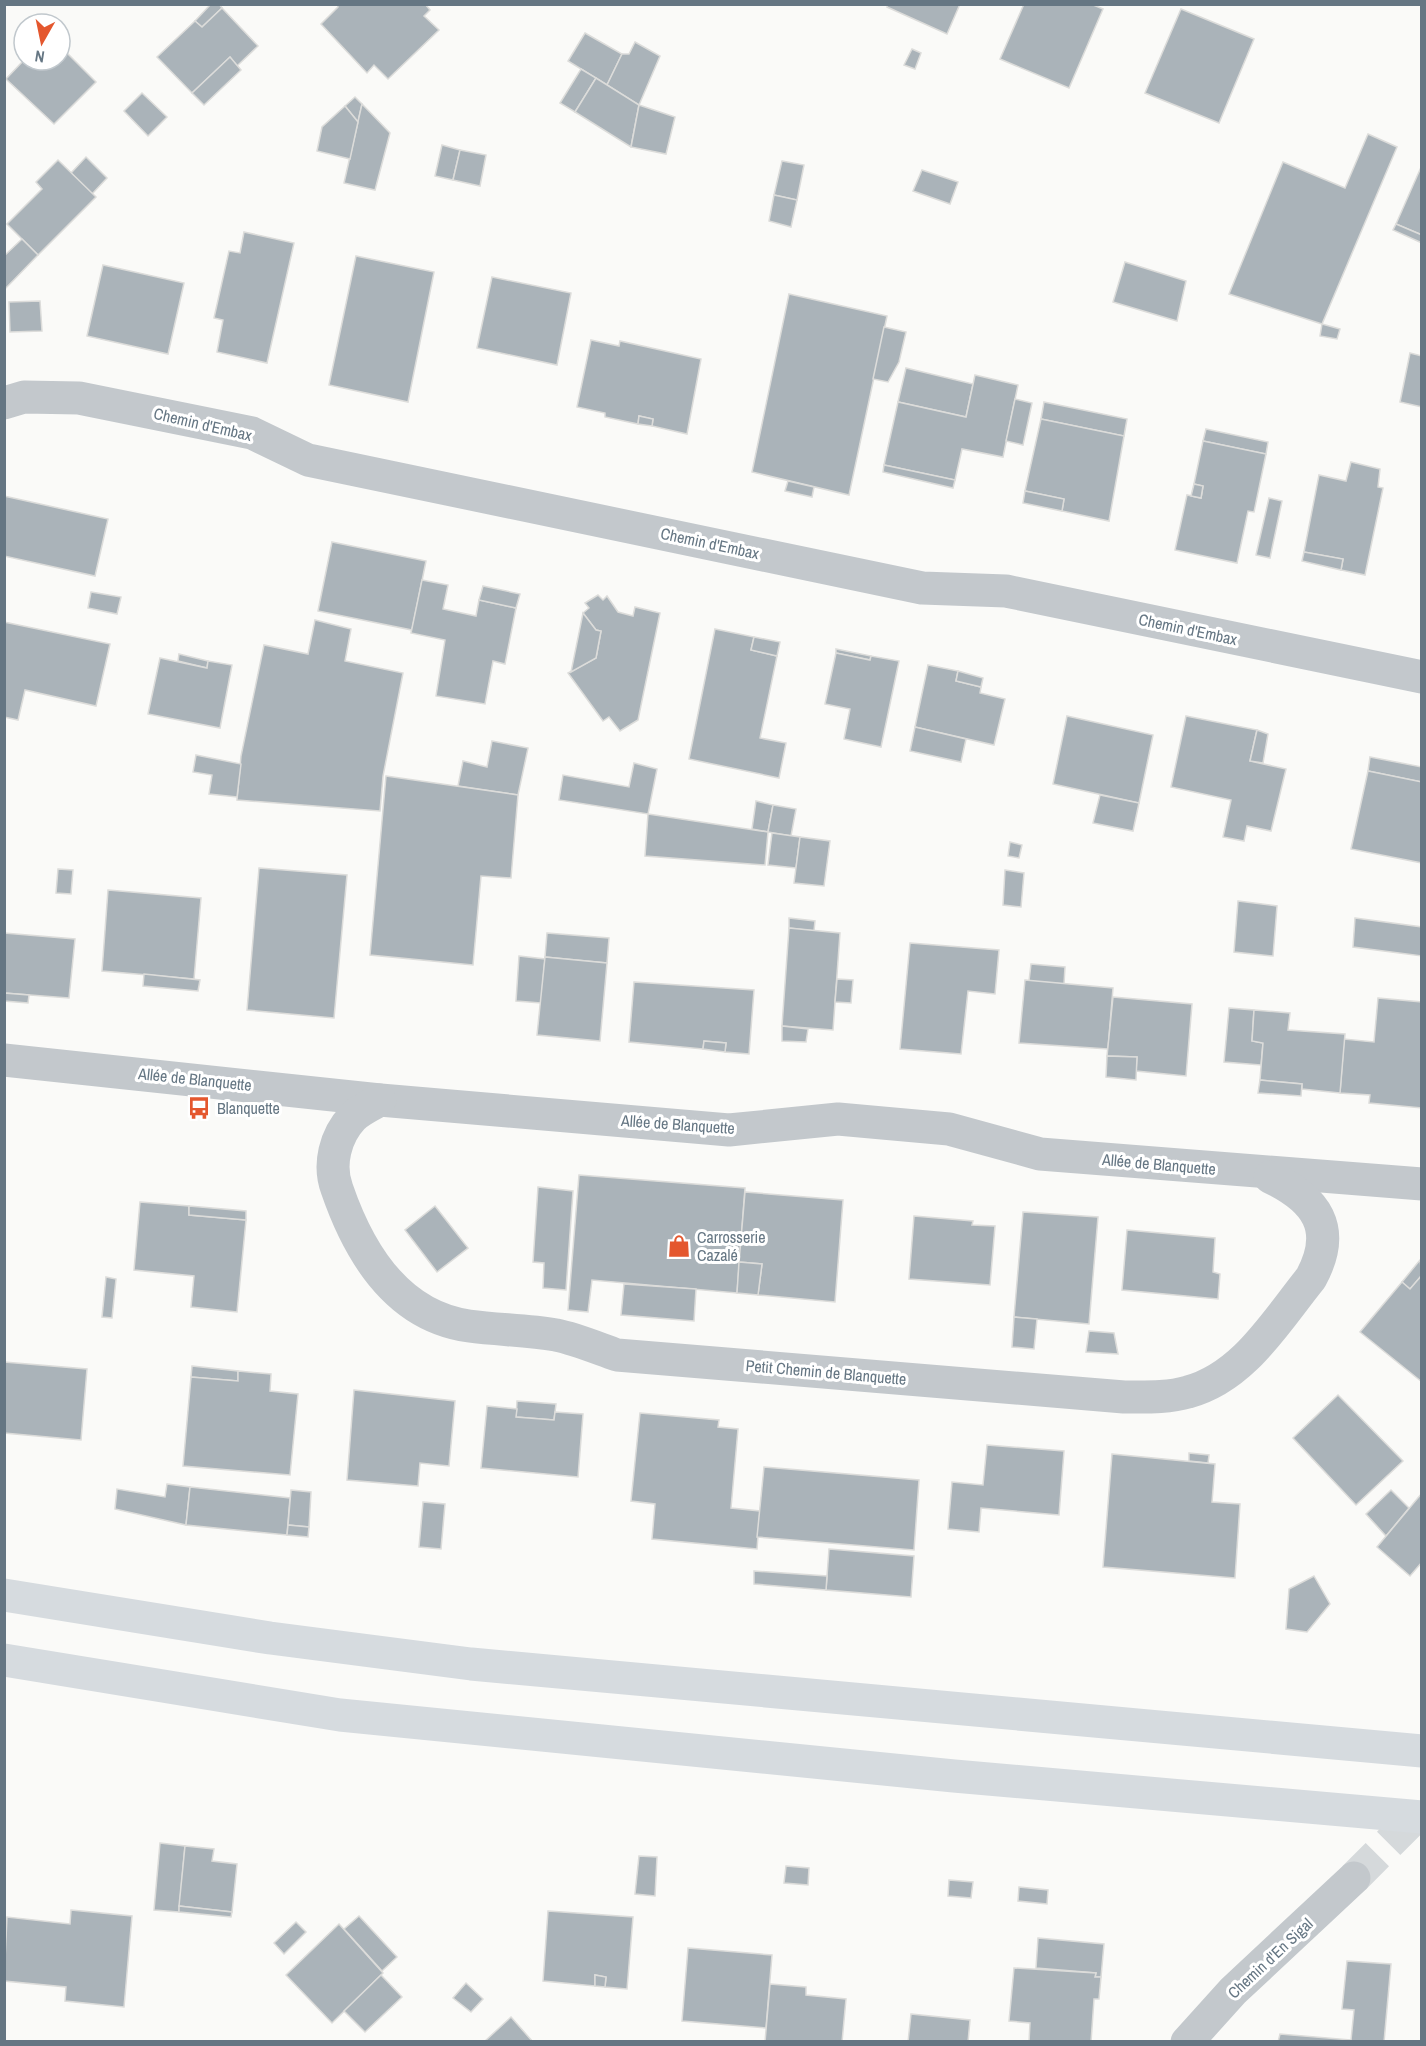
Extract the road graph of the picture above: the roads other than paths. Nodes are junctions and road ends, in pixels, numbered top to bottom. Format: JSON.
{"nodes":[{"id":1,"x":4,"y":403,"type":"edge"},
{"id":2,"x":1422,"y":677,"type":"edge"},
{"id":3,"x":4,"y":1060,"type":"edge"},
{"id":4,"x":380,"y":1100,"type":"junction"},
{"id":5,"x":1261,"y":1173,"type":"junction"},
{"id":6,"x":1422,"y":1184,"type":"edge"},
{"id":7,"x":4,"y":1595,"type":"edge"},
{"id":8,"x":4,"y":1660,"type":"edge"},
{"id":9,"x":1422,"y":1751,"type":"edge"},
{"id":10,"x":1419,"y":1817,"type":"edge"},
{"id":11,"x":1354,"y":1878,"type":"tunnel mouth"},
{"id":12,"x":1187,"y":2042,"type":"edge"}],
"edges":[{"from":1,"to":2,"type":"street","name":"Chemin d'Embax"},
{"from":3,"to":4,"type":"street","name":"Allée de Blanquette"},
{"from":4,"to":5,"type":"street","name":"Allée de Blanquette"},
{"from":4,"to":5,"type":"street","name":"Petit Chemin de Blanquette"},
{"from":5,"to":6,"type":"street","name":"Allée de Blanquette"},
{"from":7,"to":9,"type":"highway"},
{"from":8,"to":10,"type":"highway"},
{"from":11,"to":12,"type":"street","name":"Chemin d'En Sigal"}]}
